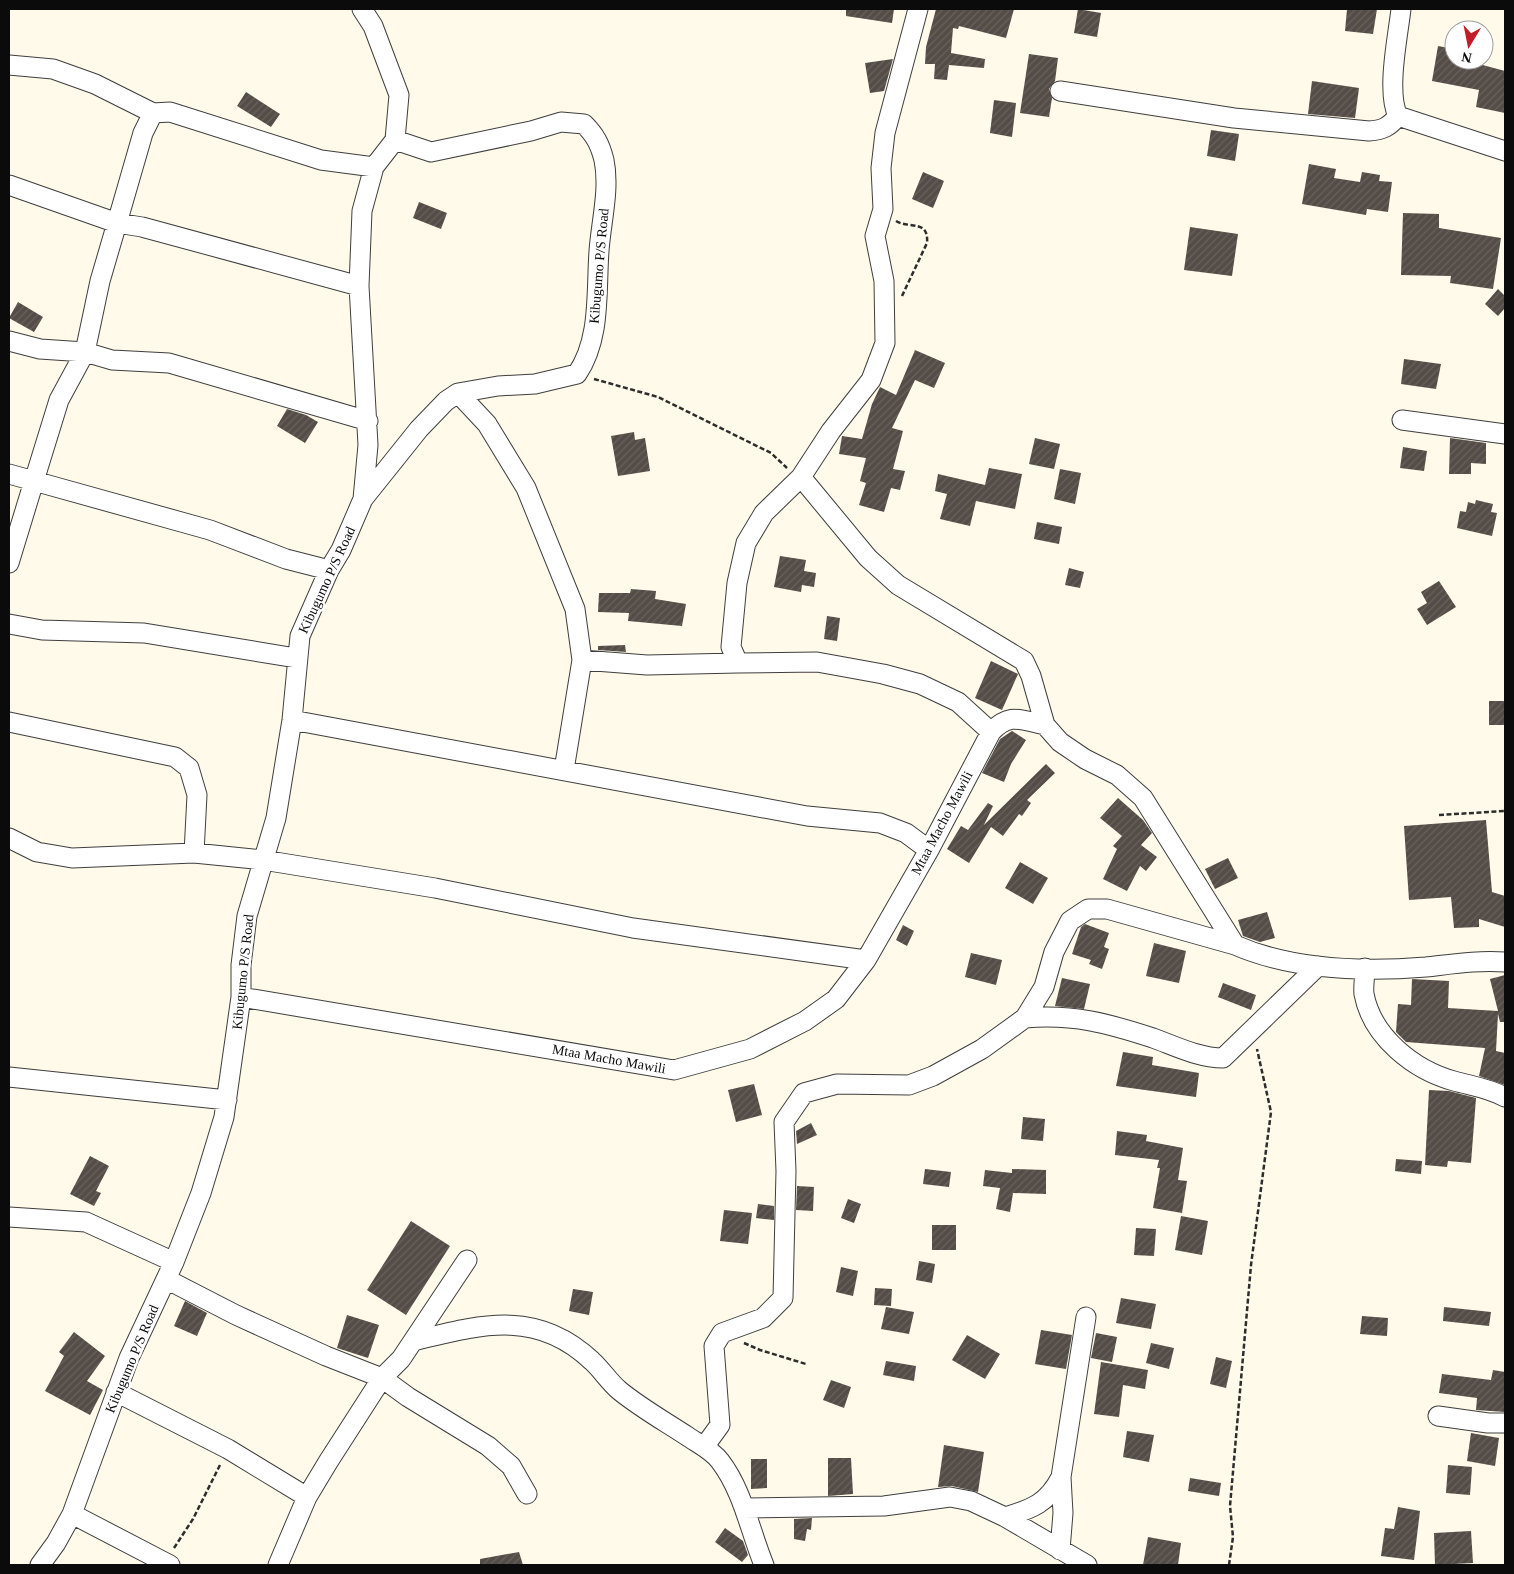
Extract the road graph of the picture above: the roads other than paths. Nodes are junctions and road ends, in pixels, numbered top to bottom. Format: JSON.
{"nodes":[{"id":1,"x":362,"y":9,"type":"edge"},
{"id":2,"x":918,"y":9,"type":"edge"},
{"id":3,"x":1401,"y":9,"type":"edge"},
{"id":4,"x":9,"y":66,"type":"edge"},
{"id":5,"x":1060,"y":91,"type":"dead end"},
{"id":6,"x":152,"y":113,"type":"junction"},
{"id":7,"x":1398,"y":116,"type":"junction"},
{"id":8,"x":395,"y":140,"type":"junction"},
{"id":9,"x":1505,"y":151,"type":"edge"},
{"id":10,"x":374,"y":167,"type":"junction"},
{"id":11,"x":9,"y":185,"type":"edge"},
{"id":12,"x":117,"y":223,"type":"junction"},
{"id":13,"x":359,"y":286,"type":"junction"},
{"id":14,"x":9,"y":341,"type":"edge"},
{"id":15,"x":85,"y":352,"type":"junction"},
{"id":16,"x":458,"y":393,"type":"junction"},
{"id":17,"x":1402,"y":420,"type":"dead end"},
{"id":18,"x":368,"y":421,"type":"junction"},
{"id":19,"x":1505,"y":434,"type":"edge"},
{"id":20,"x":9,"y":474,"type":"edge"},
{"id":21,"x":796,"y":480,"type":"junction"},
{"id":22,"x":34,"y":481,"type":"junction"},
{"id":23,"x":363,"y":499,"type":"junction"},
{"id":24,"x":9,"y":563,"type":"edge"},
{"id":25,"x":329,"y":570,"type":"junction"},
{"id":26,"x":9,"y":624,"type":"edge"},
{"id":27,"x":296,"y":658,"type":"junction"},
{"id":28,"x":582,"y":660,"type":"junction"},
{"id":29,"x":738,"y":663,"type":"junction"},
{"id":30,"x":292,"y":720,"type":"junction"},
{"id":31,"x":9,"y":722,"type":"edge"},
{"id":32,"x":1045,"y":725,"type":"junction"},
{"id":33,"x":991,"y":732,"type":"junction"},
{"id":34,"x":564,"y":770,"type":"junction"},
{"id":35,"x":9,"y":838,"type":"edge"},
{"id":36,"x":929,"y":850,"type":"junction"},
{"id":37,"x":194,"y":853,"type":"junction"},
{"id":38,"x":264,"y":860,"type":"junction"},
{"id":39,"x":1235,"y":945,"type":"junction"},
{"id":40,"x":866,"y":960,"type":"junction"},
{"id":41,"x":1505,"y":962,"type":"edge"},
{"id":42,"x":1318,"y":966,"type":"junction"},
{"id":43,"x":1365,"y":968,"type":"junction"},
{"id":44,"x":242,"y":997,"type":"junction"},
{"id":45,"x":1025,"y":1018,"type":"junction"},
{"id":46,"x":9,"y":1077,"type":"edge"},
{"id":47,"x":1505,"y":1097,"type":"edge"},
{"id":48,"x":228,"y":1100,"type":"junction"},
{"id":49,"x":9,"y":1217,"type":"edge"},
{"id":50,"x":468,"y":1260,"type":"dead end"},
{"id":51,"x":170,"y":1270,"type":"junction"},
{"id":52,"x":1086,"y":1317,"type":"dead end"},
{"id":53,"x":414,"y":1341,"type":"junction"},
{"id":54,"x":382,"y":1378,"type":"junction"},
{"id":55,"x":116,"y":1392,"type":"junction"},
{"id":56,"x":1438,"y":1416,"type":"dead end"},
{"id":57,"x":1505,"y":1423,"type":"edge"},
{"id":58,"x":704,"y":1447,"type":"junction"},
{"id":59,"x":1062,"y":1477,"type":"junction"},
{"id":60,"x":527,"y":1494,"type":"dead end"},
{"id":61,"x":306,"y":1497,"type":"junction"},
{"id":62,"x":744,"y":1508,"type":"junction"},
{"id":63,"x":72,"y":1514,"type":"junction"},
{"id":64,"x":1005,"y":1517,"type":"junction"},
{"id":65,"x":1060,"y":1550,"type":"junction"},
{"id":66,"x":167,"y":1564,"type":"edge"},
{"id":67,"x":40,"y":1565,"type":"edge"},
{"id":68,"x":278,"y":1565,"type":"edge"},
{"id":69,"x":764,"y":1565,"type":"edge"},
{"id":70,"x":1088,"y":1565,"type":"edge"}],
"edges":[{"from":1,"to":8,"type":"street"},
{"from":2,"to":21,"type":"street"},
{"from":3,"to":7,"type":"street"},
{"from":4,"to":6,"type":"street"},
{"from":5,"to":7,"type":"street"},
{"from":6,"to":10,"type":"street"},
{"from":6,"to":12,"type":"street"},
{"from":7,"to":9,"type":"street"},
{"from":8,"to":10,"type":"street"},
{"from":8,"to":16,"type":"street","name":"Kibugumo P/S Road"},
{"from":10,"to":13,"type":"street"},
{"from":11,"to":12,"type":"street"},
{"from":12,"to":13,"type":"street"},
{"from":12,"to":15,"type":"street"},
{"from":13,"to":18,"type":"street"},
{"from":14,"to":15,"type":"street"},
{"from":15,"to":18,"type":"street"},
{"from":15,"to":22,"type":"street"},
{"from":16,"to":23,"type":"street","name":"Kibugumo P/S Road"},
{"from":16,"to":28,"type":"street"},
{"from":17,"to":19,"type":"street"},
{"from":18,"to":23,"type":"street"},
{"from":20,"to":22,"type":"street"},
{"from":21,"to":29,"type":"street"},
{"from":21,"to":32,"type":"street"},
{"from":22,"to":24,"type":"street"},
{"from":22,"to":25,"type":"street"},
{"from":23,"to":25,"type":"street","name":"Kibugumo P/S Road"},
{"from":25,"to":27,"type":"street","name":"Kibugumo P/S Road"},
{"from":26,"to":27,"type":"street"},
{"from":27,"to":30,"type":"street","name":"Kibugumo P/S Road"},
{"from":28,"to":29,"type":"street"},
{"from":28,"to":34,"type":"street"},
{"from":29,"to":33,"type":"street"},
{"from":30,"to":34,"type":"street"},
{"from":30,"to":38,"type":"street","name":"Kibugumo P/S Road"},
{"from":31,"to":37,"type":"street"},
{"from":32,"to":33,"type":"street"},
{"from":32,"to":39,"type":"street"},
{"from":33,"to":36,"type":"street","name":"Mtaa Macho Mawili"},
{"from":34,"to":36,"type":"street"},
{"from":35,"to":37,"type":"street"},
{"from":36,"to":40,"type":"street","name":"Mtaa Macho Mawili"},
{"from":37,"to":38,"type":"street"},
{"from":38,"to":40,"type":"street"},
{"from":38,"to":44,"type":"street","name":"Kibugumo P/S Road"},
{"from":39,"to":42,"type":"street"},
{"from":39,"to":45,"type":"street"},
{"from":40,"to":44,"type":"street","name":"Mtaa Macho Mawili"},
{"from":41,"to":43,"type":"street"},
{"from":42,"to":43,"type":"street"},
{"from":42,"to":45,"type":"street"},
{"from":43,"to":47,"type":"street"},
{"from":44,"to":48,"type":"street","name":"Kibugumo P/S Road"},
{"from":45,"to":58,"type":"street"},
{"from":46,"to":48,"type":"street"},
{"from":48,"to":51,"type":"street","name":"Kibugumo P/S Road"},
{"from":49,"to":51,"type":"street"},
{"from":50,"to":53,"type":"street"},
{"from":51,"to":54,"type":"street"},
{"from":51,"to":55,"type":"street","name":"Kibugumo P/S Road"},
{"from":52,"to":59,"type":"street"},
{"from":53,"to":54,"type":"street"},
{"from":53,"to":58,"type":"street"},
{"from":54,"to":60,"type":"street"},
{"from":54,"to":61,"type":"street"},
{"from":55,"to":61,"type":"street"},
{"from":55,"to":63,"type":"street","name":"Kibugumo P/S Road"},
{"from":56,"to":57,"type":"street"},
{"from":58,"to":62,"type":"street"},
{"from":59,"to":64,"type":"street"},
{"from":59,"to":65,"type":"street"},
{"from":61,"to":68,"type":"street"},
{"from":62,"to":64,"type":"street"},
{"from":62,"to":69,"type":"street"},
{"from":63,"to":66,"type":"street"},
{"from":63,"to":67,"type":"street","name":"Kibugumo P/S Road"},
{"from":64,"to":65,"type":"street"},
{"from":65,"to":70,"type":"street"}]}
